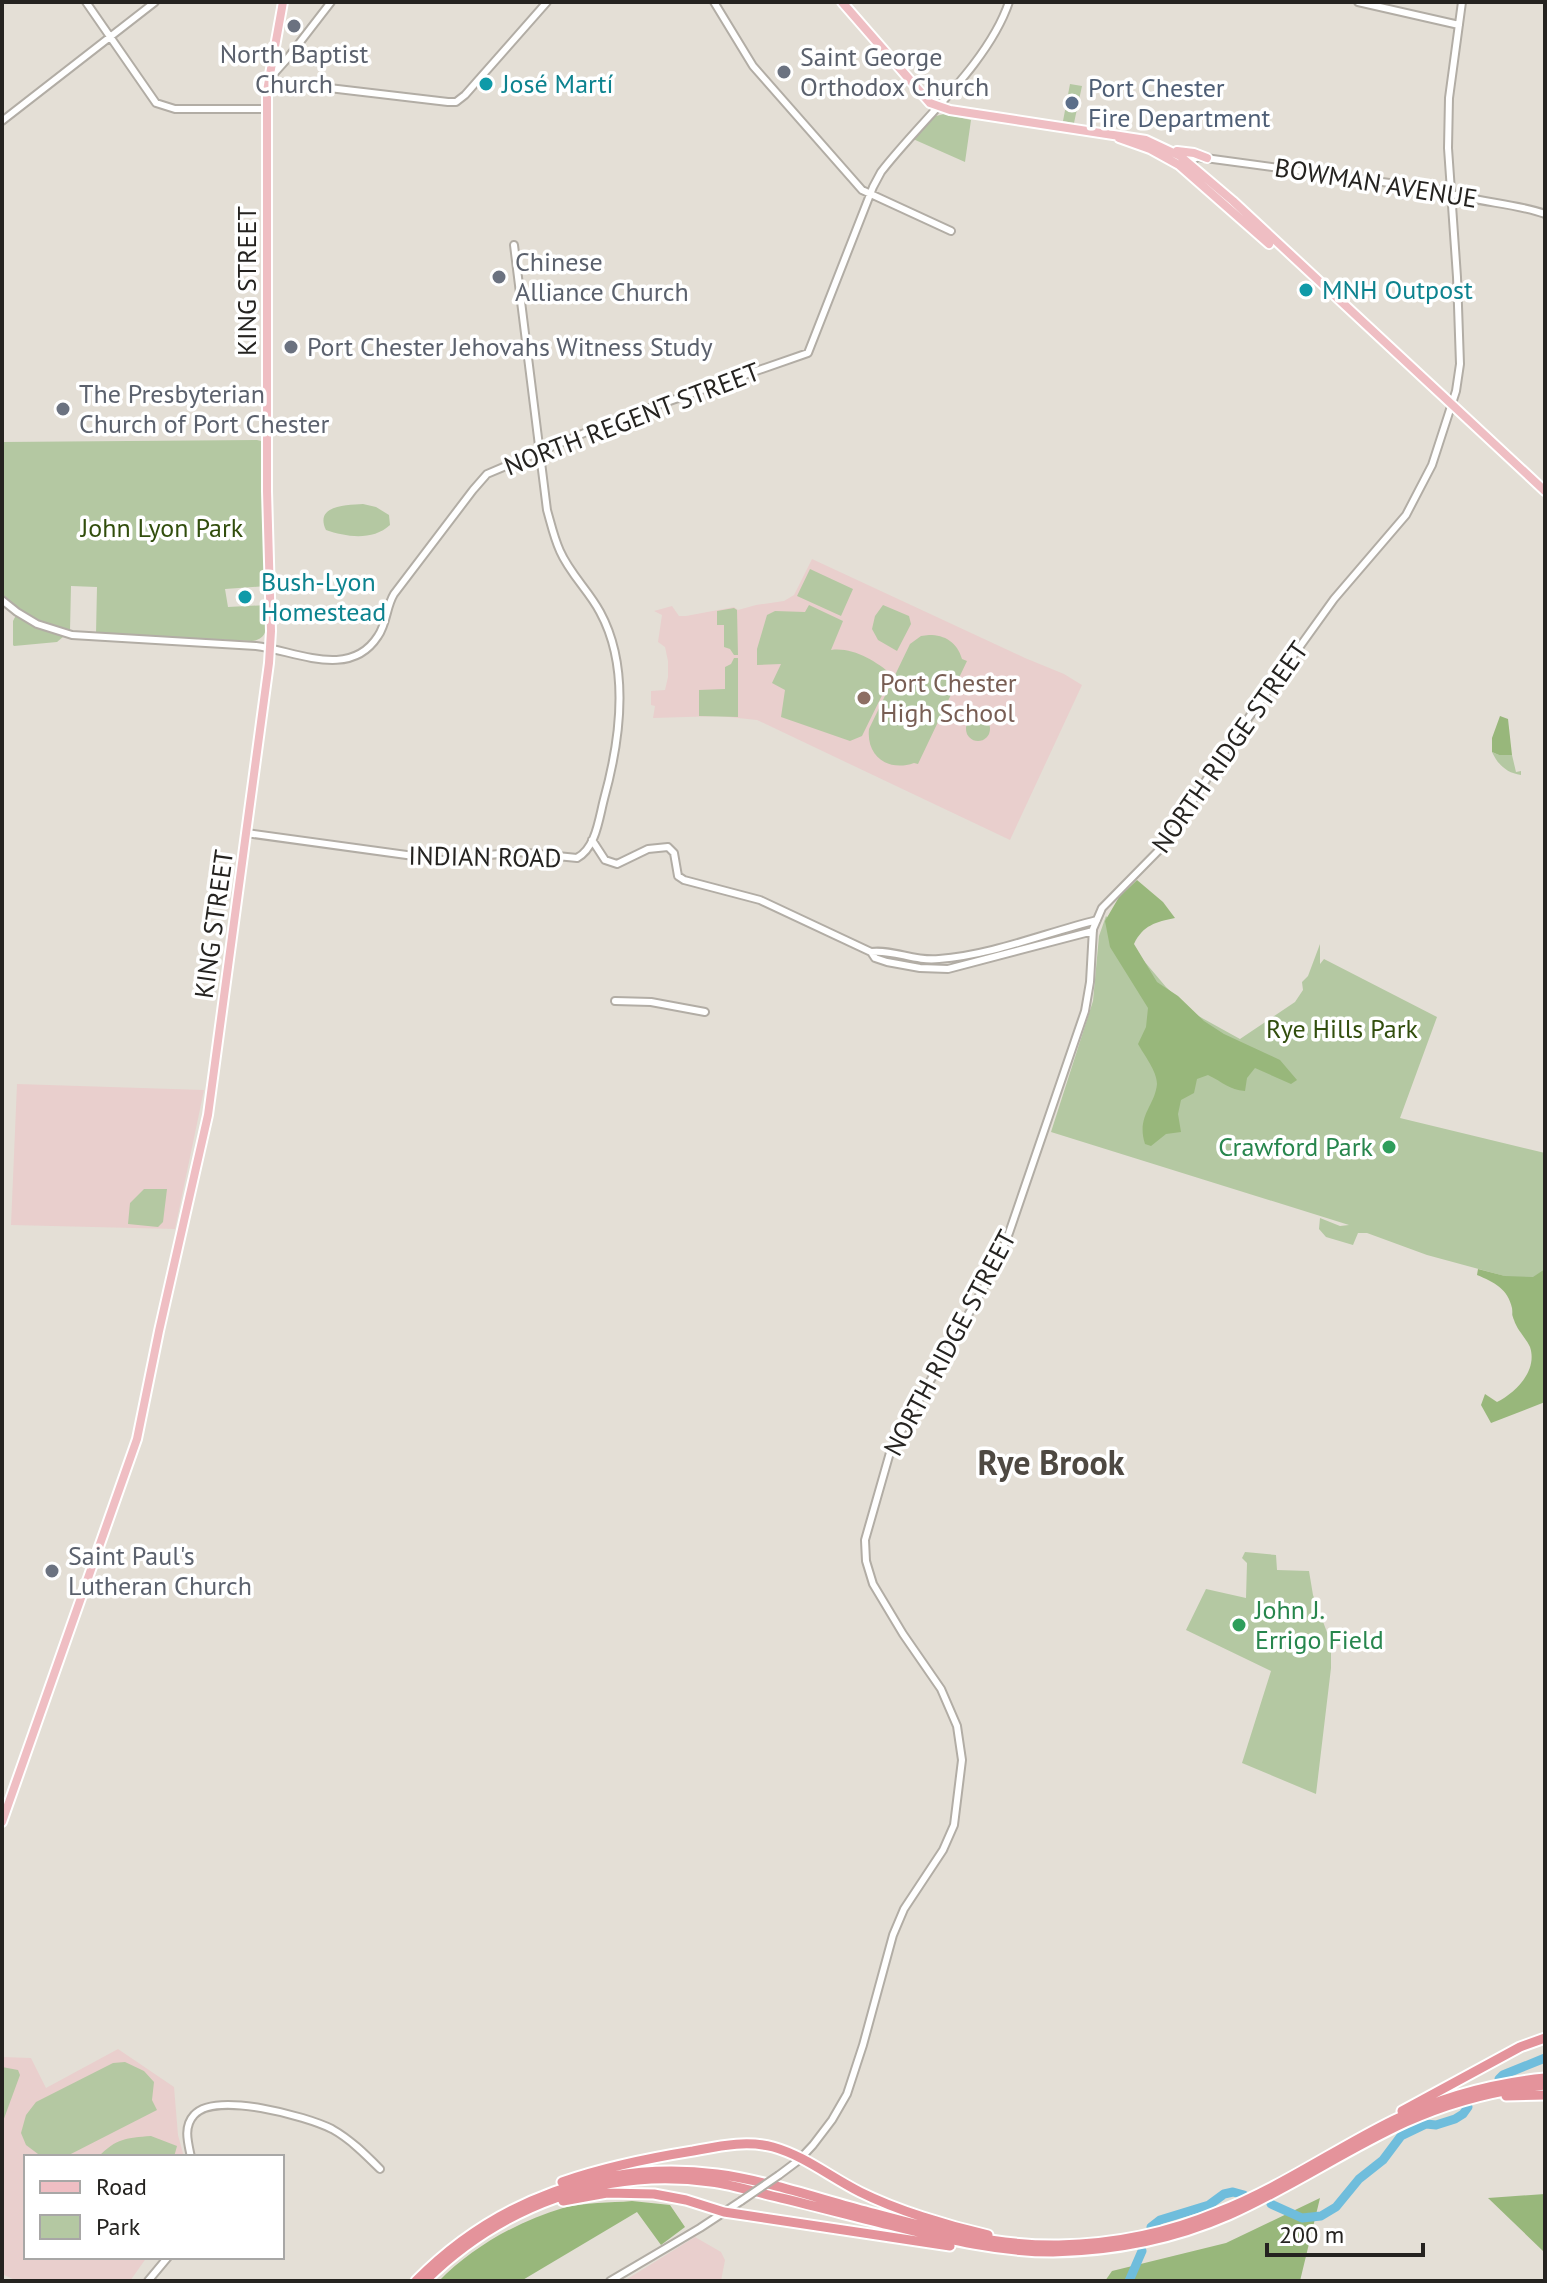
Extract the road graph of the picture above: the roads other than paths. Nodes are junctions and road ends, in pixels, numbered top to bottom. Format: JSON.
{"nodes":[{"id":1,"x":86,"y":2,"type":"edge"},
{"id":2,"x":155,"y":2,"type":"edge"},
{"id":3,"x":283,"y":2,"type":"edge"},
{"id":4,"x":331,"y":2,"type":"edge"},
{"id":5,"x":547,"y":2,"type":"edge"},
{"id":6,"x":714,"y":2,"type":"edge"},
{"id":7,"x":842,"y":2,"type":"edge"},
{"id":8,"x":1009,"y":2,"type":"edge"},
{"id":9,"x":1358,"y":2,"type":"edge"},
{"id":10,"x":1462,"y":2,"type":"edge"},
{"id":11,"x":1459,"y":25,"type":"junction"},
{"id":12,"x":109,"y":38,"type":"junction"},
{"id":13,"x":270,"y":78,"type":"junction"},
{"id":14,"x":938,"y":105,"type":"junction"},
{"id":15,"x":267,"y":109,"type":"junction"},
{"id":16,"x":2,"y":121,"type":"edge"},
{"id":17,"x":1107,"y":134,"type":"junction"},
{"id":18,"x":1173,"y":151,"type":"junction"},
{"id":19,"x":1207,"y":158,"type":"junction"},
{"id":20,"x":1192,"y":168,"type":"junction"},
{"id":21,"x":870,"y":194,"type":"junction"},
{"id":22,"x":1450,"y":194,"type":"junction"},
{"id":23,"x":1545,"y":214,"type":"edge"},
{"id":24,"x":951,"y":231,"type":"dead end"},
{"id":25,"x":514,"y":245,"type":"dead end"},
{"id":26,"x":1450,"y":407,"type":"junction"},
{"id":27,"x":540,"y":451,"type":"junction"},
{"id":28,"x":1545,"y":491,"type":"edge"},
{"id":29,"x":1545,"y":497,"type":"edge"},
{"id":30,"x":2,"y":600,"type":"edge"},
{"id":31,"x":270,"y":648,"type":"junction"},
{"id":32,"x":246,"y":833,"type":"junction"},
{"id":33,"x":592,"y":840,"type":"junction"},
{"id":34,"x":1097,"y":920,"type":"junction"},
{"id":35,"x":1093,"y":931,"type":"junction"},
{"id":36,"x":871,"y":952,"type":"junction"},
{"id":37,"x":615,"y":1001,"type":"dead end"},
{"id":38,"x":705,"y":1012,"type":"dead end"},
{"id":39,"x":2,"y":1822,"type":"edge"},
{"id":40,"x":1545,"y":2038,"type":"edge"},
{"id":41,"x":1545,"y":2078,"type":"edge"},
{"id":42,"x":1545,"y":2085,"type":"edge"},
{"id":43,"x":1545,"y":2095,"type":"edge"},
{"id":44,"x":1433,"y":2111,"type":"junction"},
{"id":45,"x":1333,"y":2153,"type":"junction"},
{"id":46,"x":191,"y":2155,"type":"edge"},
{"id":47,"x":802,"y":2157,"type":"junction"},
{"id":48,"x":380,"y":2169,"type":"dead end"},
{"id":49,"x":724,"y":2212,"type":"junction"},
{"id":50,"x":484,"y":2229,"type":"junction"},
{"id":51,"x":1070,"y":2244,"type":"junction"},
{"id":52,"x":1035,"y":2251,"type":"junction"},
{"id":53,"x":166,"y":2259,"type":"edge"},
{"id":54,"x":148,"y":2281,"type":"edge"},
{"id":55,"x":416,"y":2281,"type":"edge"},
{"id":56,"x":425,"y":2281,"type":"edge"},
{"id":57,"x":610,"y":2281,"type":"edge"}],
"edges":[{"from":1,"to":12,"type":"street"},
{"from":2,"to":12,"type":"street"},
{"from":3,"to":13,"type":"main road","name":"KING STREET"},
{"from":4,"to":13,"type":"street"},
{"from":5,"to":13,"type":"street"},
{"from":6,"to":21,"type":"street"},
{"from":7,"to":14,"type":"main road"},
{"from":8,"to":14,"type":"street","name":"NORTH REGENT STREET"},
{"from":9,"to":11,"type":"street"},
{"from":10,"to":11,"type":"street","name":"NORTH RIDGE STREET"},
{"from":11,"to":22,"type":"street","name":"NORTH RIDGE STREET"},
{"from":12,"to":15,"type":"street"},
{"from":12,"to":16,"type":"street"},
{"from":13,"to":15,"type":"main road","name":"KING STREET"},
{"from":14,"to":17,"type":"main road"},
{"from":14,"to":21,"type":"street","name":"NORTH REGENT STREET"},
{"from":15,"to":31,"type":"main road","name":"KING STREET"},
{"from":17,"to":18,"type":"main road"},
{"from":17,"to":20,"type":"main road"},
{"from":18,"to":19,"type":"main road"},
{"from":18,"to":20,"type":"main road"},
{"from":19,"to":20,"type":"street","name":"BOWMAN AVENUE"},
{"from":19,"to":22,"type":"street","name":"BOWMAN AVENUE"},
{"from":20,"to":26,"type":"main road"},
{"from":21,"to":24,"type":"street"},
{"from":21,"to":27,"type":"street","name":"NORTH REGENT STREET"},
{"from":22,"to":23,"type":"street","name":"BOWMAN AVENUE"},
{"from":22,"to":26,"type":"street","name":"NORTH RIDGE STREET"},
{"from":25,"to":27,"type":"street"},
{"from":26,"to":28,"type":"main road"},
{"from":26,"to":29,"type":"main road"},
{"from":26,"to":34,"type":"street","name":"NORTH RIDGE STREET"},
{"from":27,"to":31,"type":"street","name":"NORTH REGENT STREET"},
{"from":27,"to":33,"type":"street"},
{"from":30,"to":31,"type":"street","name":"NORTH REGENT STREET"},
{"from":31,"to":32,"type":"main road","name":"KING STREET"},
{"from":32,"to":33,"type":"street","name":"INDIAN ROAD"},
{"from":32,"to":39,"type":"main road","name":"KING STREET"},
{"from":33,"to":36,"type":"street","name":"INDIAN ROAD"},
{"from":34,"to":35,"type":"street","name":"NORTH RIDGE STREET"},
{"from":34,"to":36,"type":"street"},
{"from":35,"to":36,"type":"street"},
{"from":35,"to":47,"type":"street","name":"NORTH RIDGE STREET"},
{"from":37,"to":38,"type":"street"},
{"from":40,"to":45,"type":"highway"},
{"from":41,"to":45,"type":"highway"},
{"from":42,"to":44,"type":"highway"},
{"from":43,"to":44,"type":"highway"},
{"from":44,"to":52,"type":"highway"},
{"from":45,"to":51,"type":"highway"},
{"from":46,"to":48,"type":"street"},
{"from":47,"to":49,"type":"street","name":"NORTH RIDGE STREET","bridge":true},
{"from":47,"to":50,"type":"highway"},
{"from":47,"to":51,"type":"highway"},
{"from":49,"to":50,"type":"highway"},
{"from":49,"to":52,"type":"highway"},
{"from":49,"to":57,"type":"street","name":"NORTH RIDGE STREET"},
{"from":50,"to":51,"type":"highway"},
{"from":50,"to":52,"type":"highway"},
{"from":50,"to":55,"type":"highway"},
{"from":50,"to":56,"type":"highway"},
{"from":53,"to":54,"type":"street"}]}
